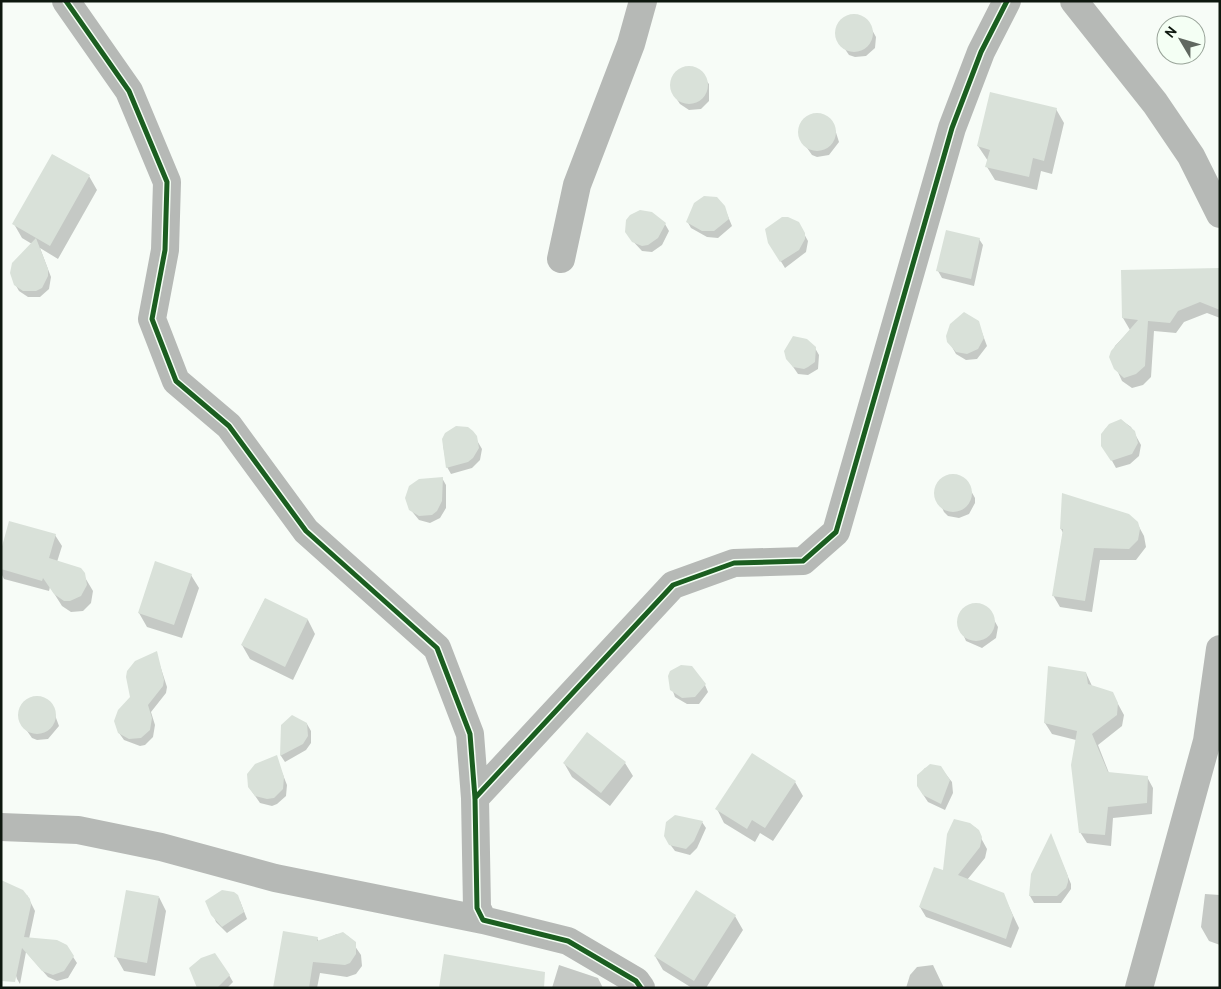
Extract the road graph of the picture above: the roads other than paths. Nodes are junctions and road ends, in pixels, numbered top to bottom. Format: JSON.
{"nodes":[{"id":1,"x":66,"y":1,"type":"edge"},
{"id":2,"x":643,"y":1,"type":"edge"},
{"id":3,"x":1007,"y":1,"type":"edge"},
{"id":4,"x":1074,"y":1,"type":"edge"},
{"id":5,"x":1220,"y":214,"type":"edge"},
{"id":6,"x":561,"y":259,"type":"dead end"},
{"id":7,"x":1220,"y":649,"type":"edge"},
{"id":8,"x":475,"y":798,"type":"junction"},
{"id":9,"x":1,"y":827,"type":"edge"},
{"id":10,"x":482,"y":920,"type":"junction"},
{"id":11,"x":641,"y":988,"type":"edge"},
{"id":12,"x":1139,"y":988,"type":"edge"}],
"edges":[{"from":1,"to":8,"type":"street"},
{"from":2,"to":6,"type":"street"},
{"from":3,"to":8,"type":"street"},
{"from":4,"to":5,"type":"street"},
{"from":7,"to":12,"type":"street"},
{"from":8,"to":10,"type":"street"},
{"from":9,"to":10,"type":"street"},
{"from":10,"to":11,"type":"street"}]}
